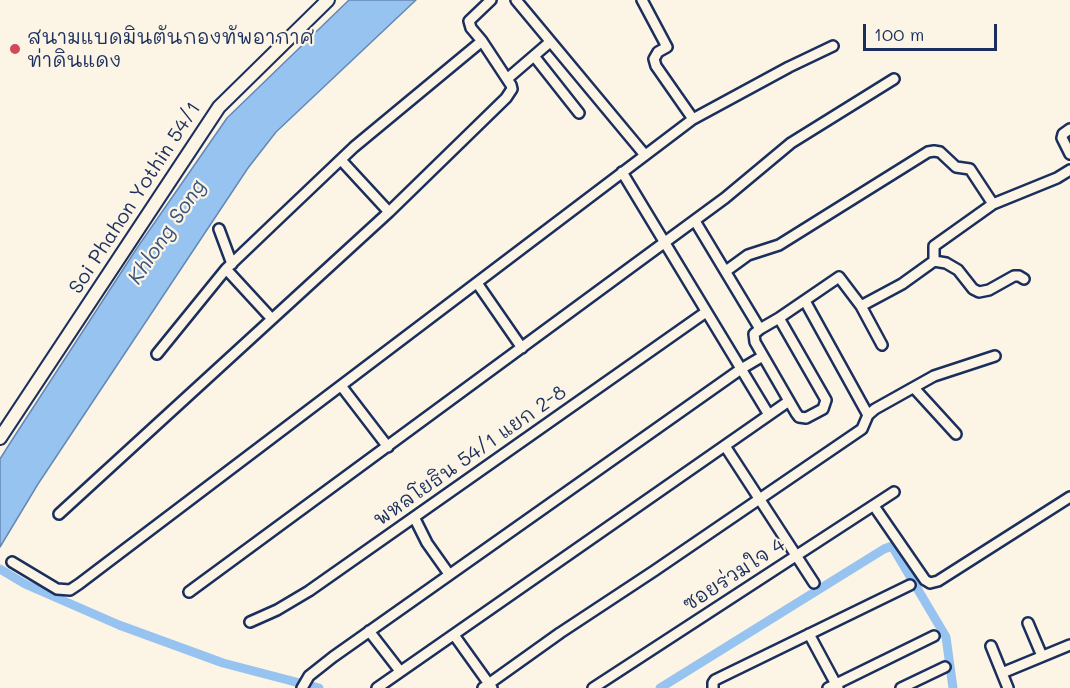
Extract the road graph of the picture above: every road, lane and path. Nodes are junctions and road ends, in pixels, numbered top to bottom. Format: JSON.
{"nodes":[{"id":1,"x":328,"y":0,"type":"edge"},
{"id":2,"x":491,"y":0,"type":"edge"},
{"id":3,"x":516,"y":0,"type":"edge"},
{"id":4,"x":642,"y":0,"type":"edge"},
{"id":5,"x":482,"y":41,"type":"junction"},
{"id":6,"x":550,"y":42,"type":"junction"},
{"id":7,"x":833,"y":46,"type":"dead end"},
{"id":8,"x":534,"y":56,"type":"junction"},
{"id":9,"x":507,"y":79,"type":"junction"},
{"id":10,"x":894,"y":79,"type":"dead end"},
{"id":11,"x":579,"y":113,"type":"dead end"},
{"id":12,"x":693,"y":119,"type":"junction"},
{"id":13,"x":1070,"y":129,"type":"edge"},
{"id":14,"x":1070,"y":154,"type":"edge"},
{"id":15,"x":645,"y":155,"type":"junction"},
{"id":16,"x":340,"y":160,"type":"junction"},
{"id":17,"x":1070,"y":170,"type":"edge"},
{"id":18,"x":622,"y":172,"type":"junction"},
{"id":19,"x":993,"y":204,"type":"junction"},
{"id":20,"x":389,"y":212,"type":"junction"},
{"id":21,"x":694,"y":221,"type":"junction"},
{"id":22,"x":219,"y":229,"type":"dead end"},
{"id":23,"x":664,"y":243,"type":"junction"},
{"id":24,"x":934,"y":261,"type":"junction"},
{"id":25,"x":229,"y":267,"type":"junction"},
{"id":26,"x":726,"y":271,"type":"junction"},
{"id":27,"x":1024,"y":279,"type":"dead end"},
{"id":28,"x":477,"y":283,"type":"junction"},
{"id":29,"x":805,"y":301,"type":"junction"},
{"id":30,"x":861,"y":306,"type":"junction"},
{"id":31,"x":706,"y":312,"type":"junction"},
{"id":32,"x":779,"y":318,"type":"junction"},
{"id":33,"x":272,"y":319,"type":"junction"},
{"id":34,"x":760,"y":328,"type":"junction"},
{"id":35,"x":882,"y":345,"type":"dead end"},
{"id":36,"x":522,"y":348,"type":"junction"},
{"id":37,"x":156,"y":354,"type":"dead end"},
{"id":38,"x":763,"y":356,"type":"junction"},
{"id":39,"x":995,"y":356,"type":"dead end"},
{"id":40,"x":741,"y":369,"type":"junction"},
{"id":41,"x":342,"y":387,"type":"junction"},
{"id":42,"x":914,"y":387,"type":"junction"},
{"id":43,"x":789,"y":401,"type":"junction"},
{"id":44,"x":769,"y":415,"type":"junction"},
{"id":45,"x":868,"y":415,"type":"junction"},
{"id":46,"x":956,"y":434,"type":"dead end"},
{"id":47,"x":0,"y":438,"type":"edge"},
{"id":48,"x":724,"y":446,"type":"junction"},
{"id":49,"x":388,"y":447,"type":"junction"},
{"id":50,"x":894,"y":492,"type":"dead end"},
{"id":51,"x":1070,"y":497,"type":"edge"},
{"id":52,"x":759,"y":499,"type":"junction"},
{"id":53,"x":874,"y":506,"type":"junction"},
{"id":54,"x":59,"y":514,"type":"dead end"},
{"id":55,"x":414,"y":517,"type":"junction"},
{"id":56,"x":796,"y":556,"type":"junction"},
{"id":57,"x":12,"y":562,"type":"dead end"},
{"id":58,"x":449,"y":574,"type":"junction"},
{"id":59,"x":814,"y":583,"type":"dead end"},
{"id":60,"x":910,"y":585,"type":"dead end"},
{"id":61,"x":189,"y":592,"type":"dead end"},
{"id":62,"x":250,"y":622,"type":"dead end"},
{"id":63,"x":1028,"y":623,"type":"dead end"},
{"id":64,"x":369,"y":631,"type":"junction"},
{"id":65,"x":454,"y":634,"type":"junction"},
{"id":66,"x":809,"y":634,"type":"junction"},
{"id":67,"x":934,"y":636,"type":"dead end"},
{"id":68,"x":1070,"y":645,"type":"edge"},
{"id":69,"x":991,"y":646,"type":"dead end"},
{"id":70,"x":1042,"y":656,"type":"junction"},
{"id":71,"x":945,"y":667,"type":"dead end"},
{"id":72,"x":400,"y":671,"type":"junction"},
{"id":73,"x":1002,"y":673,"type":"junction"},
{"id":74,"x":714,"y":684,"type":"edge"},
{"id":75,"x":488,"y":687,"type":"edge"},
{"id":76,"x":834,"y":687,"type":"edge"},
{"id":77,"x":302,"y":688,"type":"edge"},
{"id":78,"x":377,"y":688,"type":"edge"},
{"id":79,"x":593,"y":688,"type":"edge"},
{"id":80,"x":901,"y":688,"type":"edge"},
{"id":81,"x":1008,"y":688,"type":"edge"}],
"edges":[{"from":1,"to":47,"type":"street","name":"Soi Phahon Yothin 54/1"},
{"from":2,"to":5,"type":"street"},
{"from":3,"to":6,"type":"street"},
{"from":4,"to":12,"type":"street"},
{"from":5,"to":9,"type":"street"},
{"from":5,"to":16,"type":"street"},
{"from":6,"to":8,"type":"street"},
{"from":6,"to":15,"type":"street"},
{"from":7,"to":12,"type":"street"},
{"from":8,"to":9,"type":"street"},
{"from":8,"to":11,"type":"street"},
{"from":9,"to":20,"type":"street"},
{"from":10,"to":21,"type":"street"},
{"from":12,"to":15,"type":"street"},
{"from":13,"to":14,"type":"street"},
{"from":15,"to":18,"type":"street"},
{"from":16,"to":20,"type":"street"},
{"from":16,"to":25,"type":"street"},
{"from":17,"to":19,"type":"street"},
{"from":18,"to":23,"type":"street"},
{"from":18,"to":28,"type":"street"},
{"from":19,"to":24,"type":"street"},
{"from":19,"to":26,"type":"street"},
{"from":20,"to":33,"type":"street"},
{"from":21,"to":23,"type":"street"},
{"from":21,"to":26,"type":"street"},
{"from":22,"to":25,"type":"street"},
{"from":23,"to":31,"type":"street"},
{"from":23,"to":36,"type":"street"},
{"from":24,"to":27,"type":"street"},
{"from":24,"to":30,"type":"street"},
{"from":25,"to":33,"type":"street"},
{"from":25,"to":37,"type":"street"},
{"from":26,"to":34,"type":"street"},
{"from":28,"to":36,"type":"street"},
{"from":28,"to":41,"type":"street"},
{"from":29,"to":30,"type":"street"},
{"from":29,"to":32,"type":"street"},
{"from":29,"to":45,"type":"street"},
{"from":30,"to":35,"type":"street"},
{"from":31,"to":40,"type":"street"},
{"from":31,"to":55,"type":"street","name":"พหลโยธิน 54/1 แยก 2-8"},
{"from":32,"to":34,"type":"street"},
{"from":32,"to":43,"type":"street"},
{"from":33,"to":54,"type":"street"},
{"from":34,"to":38,"type":"street"},
{"from":36,"to":49,"type":"street"},
{"from":38,"to":40,"type":"street"},
{"from":38,"to":43,"type":"street"},
{"from":39,"to":42,"type":"street"},
{"from":40,"to":44,"type":"street"},
{"from":40,"to":58,"type":"street"},
{"from":41,"to":49,"type":"street"},
{"from":41,"to":57,"type":"street"},
{"from":42,"to":45,"type":"street"},
{"from":42,"to":46,"type":"street"},
{"from":43,"to":44,"type":"street"},
{"from":44,"to":48,"type":"street"},
{"from":45,"to":52,"type":"street"},
{"from":48,"to":52,"type":"street"},
{"from":48,"to":65,"type":"street"},
{"from":49,"to":61,"type":"street"},
{"from":50,"to":53,"type":"street","name":"ซอยร่วมใจ 4"},
{"from":51,"to":53,"type":"street"},
{"from":52,"to":56,"type":"street"},
{"from":52,"to":75,"type":"street"},
{"from":53,"to":56,"type":"street","name":"ซอยร่วมใจ 4"},
{"from":55,"to":58,"type":"street"},
{"from":55,"to":62,"type":"street","name":"พหลโยธิน 54/1 แยก 2-8"},
{"from":56,"to":59,"type":"street"},
{"from":56,"to":79,"type":"street","name":"ซอยร่วมใจ 4"},
{"from":58,"to":64,"type":"street"},
{"from":60,"to":66,"type":"street"},
{"from":63,"to":70,"type":"street"},
{"from":64,"to":72,"type":"street"},
{"from":64,"to":77,"type":"street"},
{"from":65,"to":72,"type":"street"},
{"from":65,"to":75,"type":"street"},
{"from":66,"to":74,"type":"street"},
{"from":66,"to":76,"type":"street"},
{"from":67,"to":76,"type":"street"},
{"from":68,"to":70,"type":"street"},
{"from":69,"to":73,"type":"street"},
{"from":70,"to":73,"type":"street"},
{"from":71,"to":80,"type":"street"},
{"from":72,"to":78,"type":"street"},
{"from":73,"to":81,"type":"street"}]}
